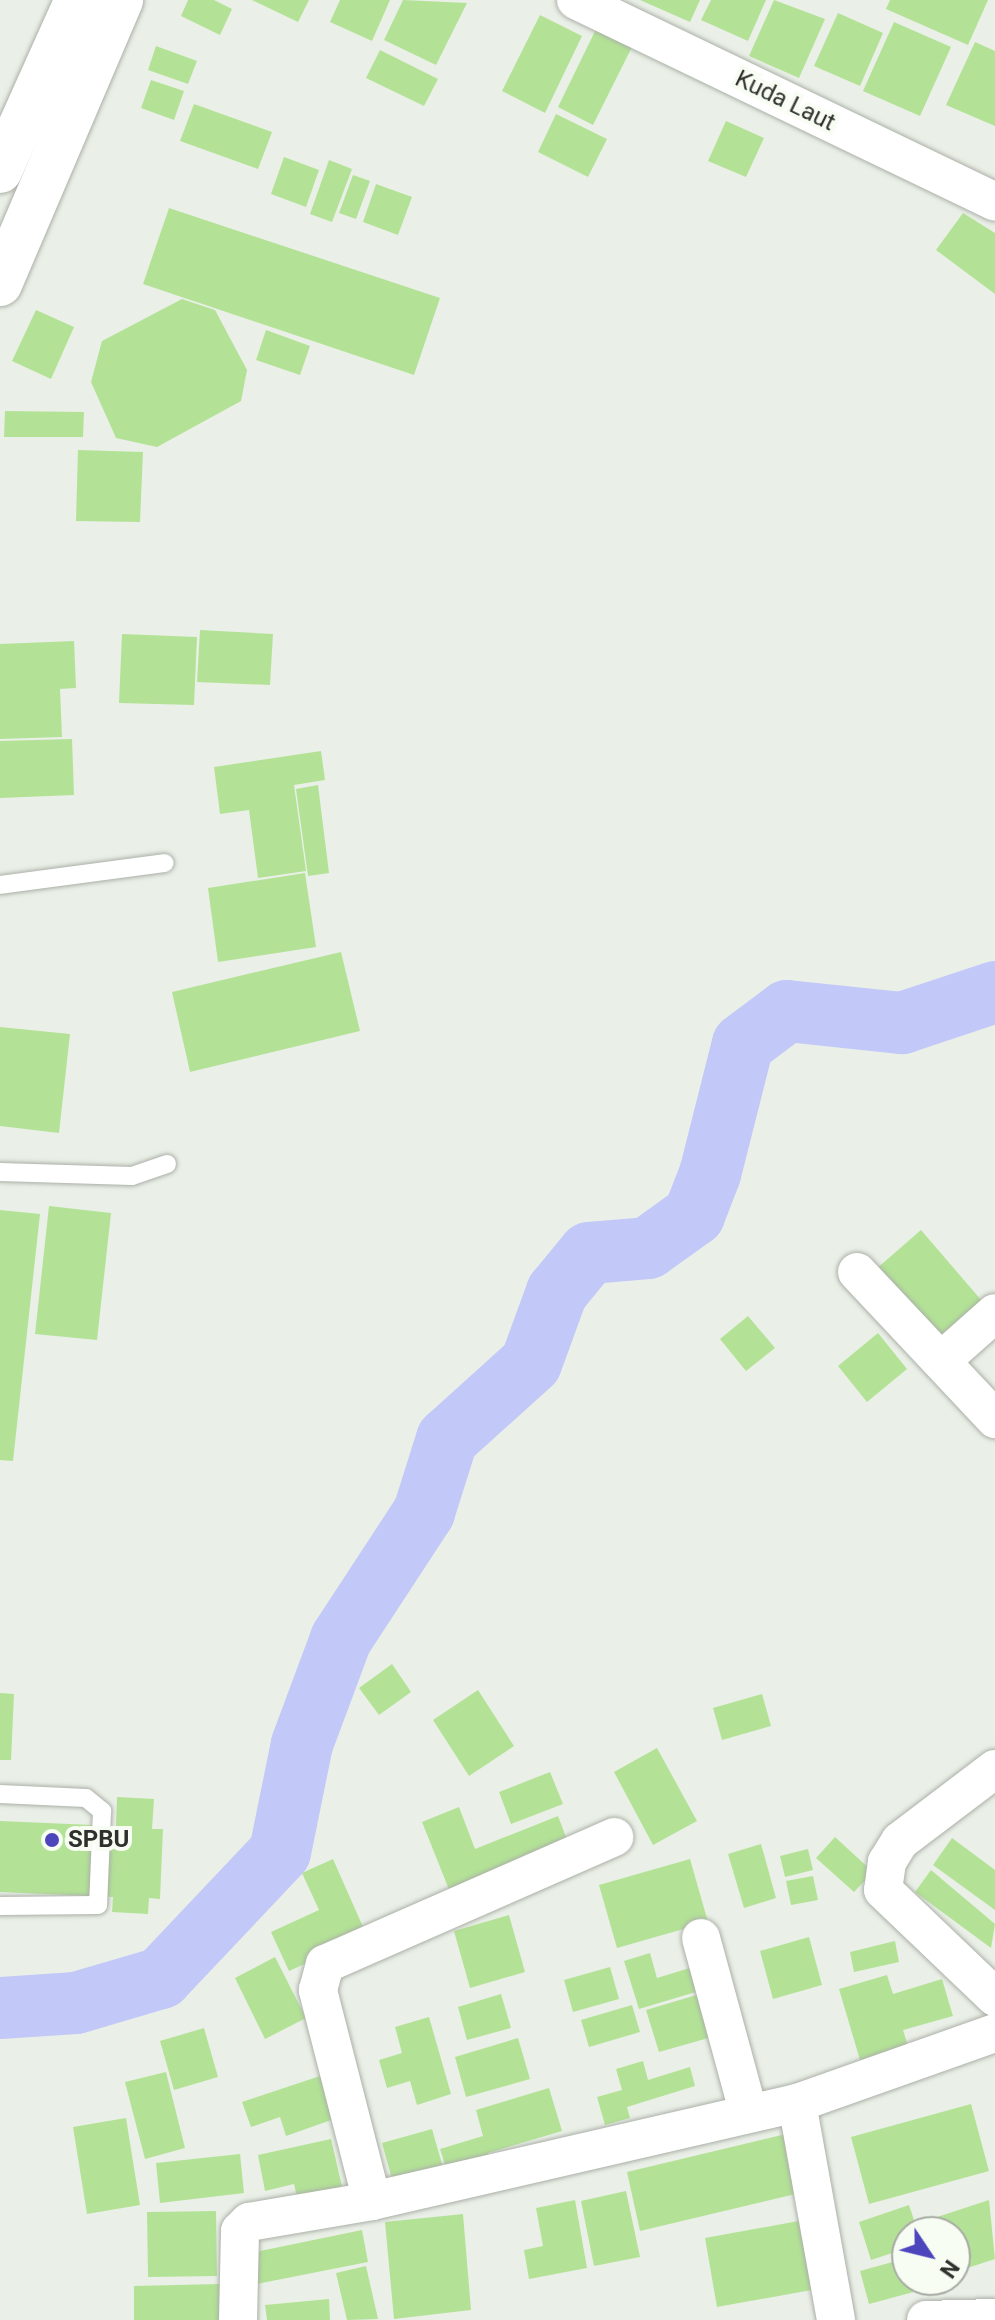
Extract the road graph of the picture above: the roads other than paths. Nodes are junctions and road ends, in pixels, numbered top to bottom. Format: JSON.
{"nodes":[{"id":1,"x":76,"y":0,"type":"edge"},
{"id":2,"x":121,"y":0,"type":"edge"},
{"id":3,"x":576,"y":0,"type":"edge"},
{"id":4,"x":0,"y":171,"type":"edge"},
{"id":5,"x":995,"y":202,"type":"edge"},
{"id":6,"x":0,"y":284,"type":"edge"},
{"id":7,"x":165,"y":863,"type":"dead end"},
{"id":8,"x":0,"y":885,"type":"edge"},
{"id":9,"x":167,"y":1164,"type":"dead end"},
{"id":10,"x":0,"y":1172,"type":"edge"},
{"id":11,"x":857,"y":1272,"type":"dead end"},
{"id":12,"x":995,"y":1313,"type":"edge"},
{"id":13,"x":941,"y":1361,"type":"junction"},
{"id":14,"x":995,"y":1419,"type":"edge"},
{"id":15,"x":995,"y":1769,"type":"edge"},
{"id":16,"x":0,"y":1794,"type":"edge"},
{"id":17,"x":614,"y":1837,"type":"dead end"},
{"id":18,"x":0,"y":1906,"type":"edge"},
{"id":19,"x":701,"y":1938,"type":"dead end"},
{"id":20,"x":995,"y":1997,"type":"edge"},
{"id":21,"x":995,"y":2033,"type":"edge"},
{"id":22,"x":797,"y":2103,"type":"junction"},
{"id":23,"x":748,"y":2111,"type":"junction"},
{"id":24,"x":372,"y":2201,"type":"junction"},
{"id":25,"x":995,"y":2318,"type":"edge"},
{"id":26,"x":238,"y":2320,"type":"edge"},
{"id":27,"x":836,"y":2320,"type":"edge"},
{"id":28,"x":926,"y":2320,"type":"edge"}],
"edges":[{"from":1,"to":4,"type":"highway"},
{"from":2,"to":6,"type":"highway"},
{"from":3,"to":5,"type":"street","name":"Kuda Laut"},
{"from":7,"to":8,"type":"lane"},
{"from":9,"to":10,"type":"lane"},
{"from":11,"to":13,"type":"street"},
{"from":12,"to":13,"type":"street"},
{"from":13,"to":14,"type":"street"},
{"from":15,"to":20,"type":"street"},
{"from":16,"to":18,"type":"lane"},
{"from":17,"to":24,"type":"street"},
{"from":19,"to":23,"type":"street"},
{"from":21,"to":22,"type":"street"},
{"from":22,"to":23,"type":"street"},
{"from":22,"to":27,"type":"street"},
{"from":23,"to":24,"type":"street"},
{"from":24,"to":26,"type":"street"},
{"from":25,"to":28,"type":"street"}]}
